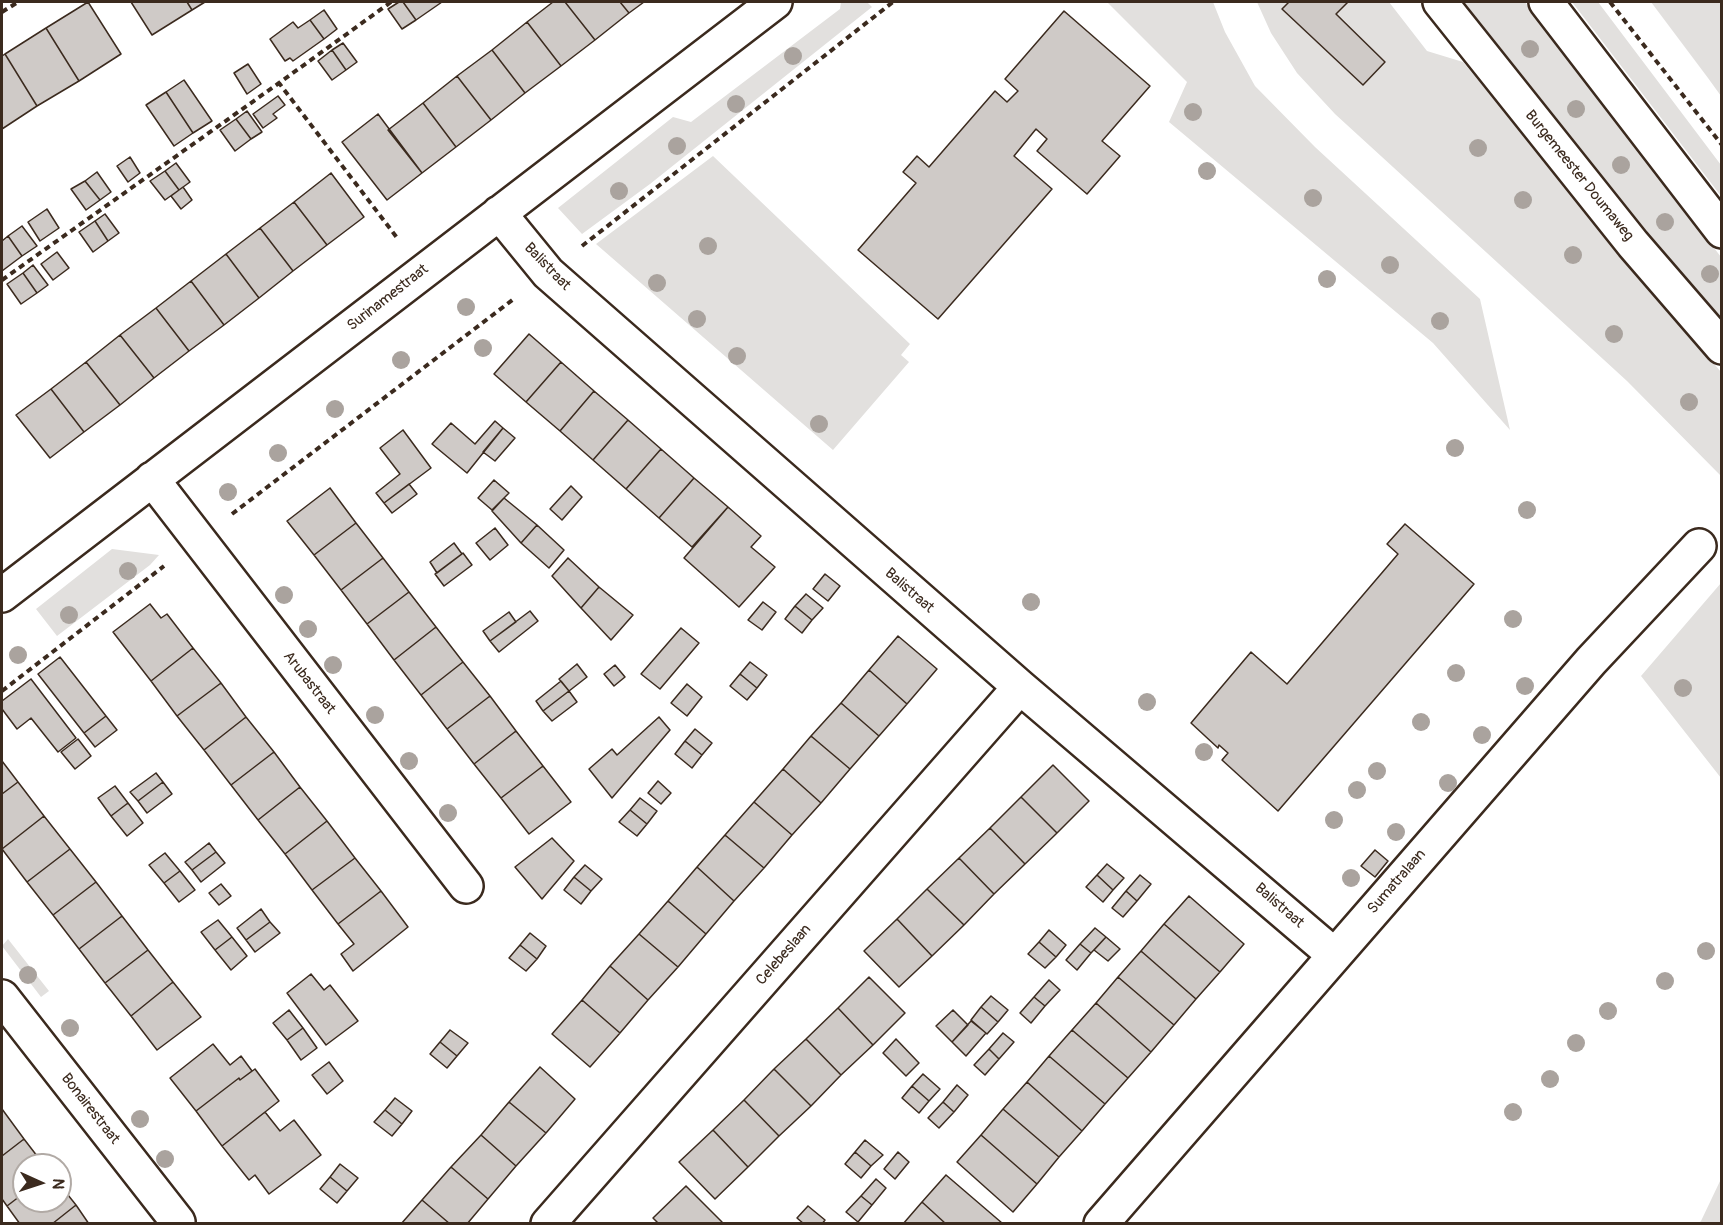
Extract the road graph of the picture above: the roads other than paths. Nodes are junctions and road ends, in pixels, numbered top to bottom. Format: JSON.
{"nodes":[{"id":1,"x":775,"y":2,"type":"edge"},
{"id":2,"x":1440,"y":2,"type":"edge"},
{"id":3,"x":1546,"y":2,"type":"edge"},
{"id":4,"x":499,"y":213,"type":"junction"},
{"id":5,"x":1722,"y":231,"type":"edge"},
{"id":6,"x":1722,"y":347,"type":"edge"},
{"id":7,"x":152,"y":479,"type":"junction"},
{"id":8,"x":1699,"y":546,"type":"dead end"},
{"id":9,"x":2,"y":595,"type":"edge"},
{"id":10,"x":1020,"y":687,"type":"junction"},
{"id":11,"x":466,"y":886,"type":"dead end"},
{"id":12,"x":1333,"y":954,"type":"junction"},
{"id":13,"x":2,"y":997,"type":"edge"},
{"id":14,"x":178,"y":1222,"type":"dead end"},
{"id":15,"x":548,"y":1224,"type":"edge"},
{"id":16,"x":1101,"y":1224,"type":"edge"}],
"edges":[{"from":1,"to":4,"type":"street","name":"Surinamestraat"},
{"from":2,"to":6,"type":"street","name":"Burgemeester Doumaweg"},
{"from":3,"to":5,"type":"street"},
{"from":4,"to":7,"type":"street","name":"Surinamestraat"},
{"from":4,"to":10,"type":"street","name":"Balistraat"},
{"from":7,"to":9,"type":"street","name":"Surinamestraat"},
{"from":7,"to":11,"type":"street","name":"Arubastraat"},
{"from":8,"to":12,"type":"street","name":"Sumatralaan"},
{"from":10,"to":12,"type":"street","name":"Balistraat"},
{"from":10,"to":15,"type":"street","name":"Celebeslaan"},
{"from":12,"to":16,"type":"street","name":"Sumatralaan"},
{"from":13,"to":14,"type":"street","name":"Bonairestraat"}]}
